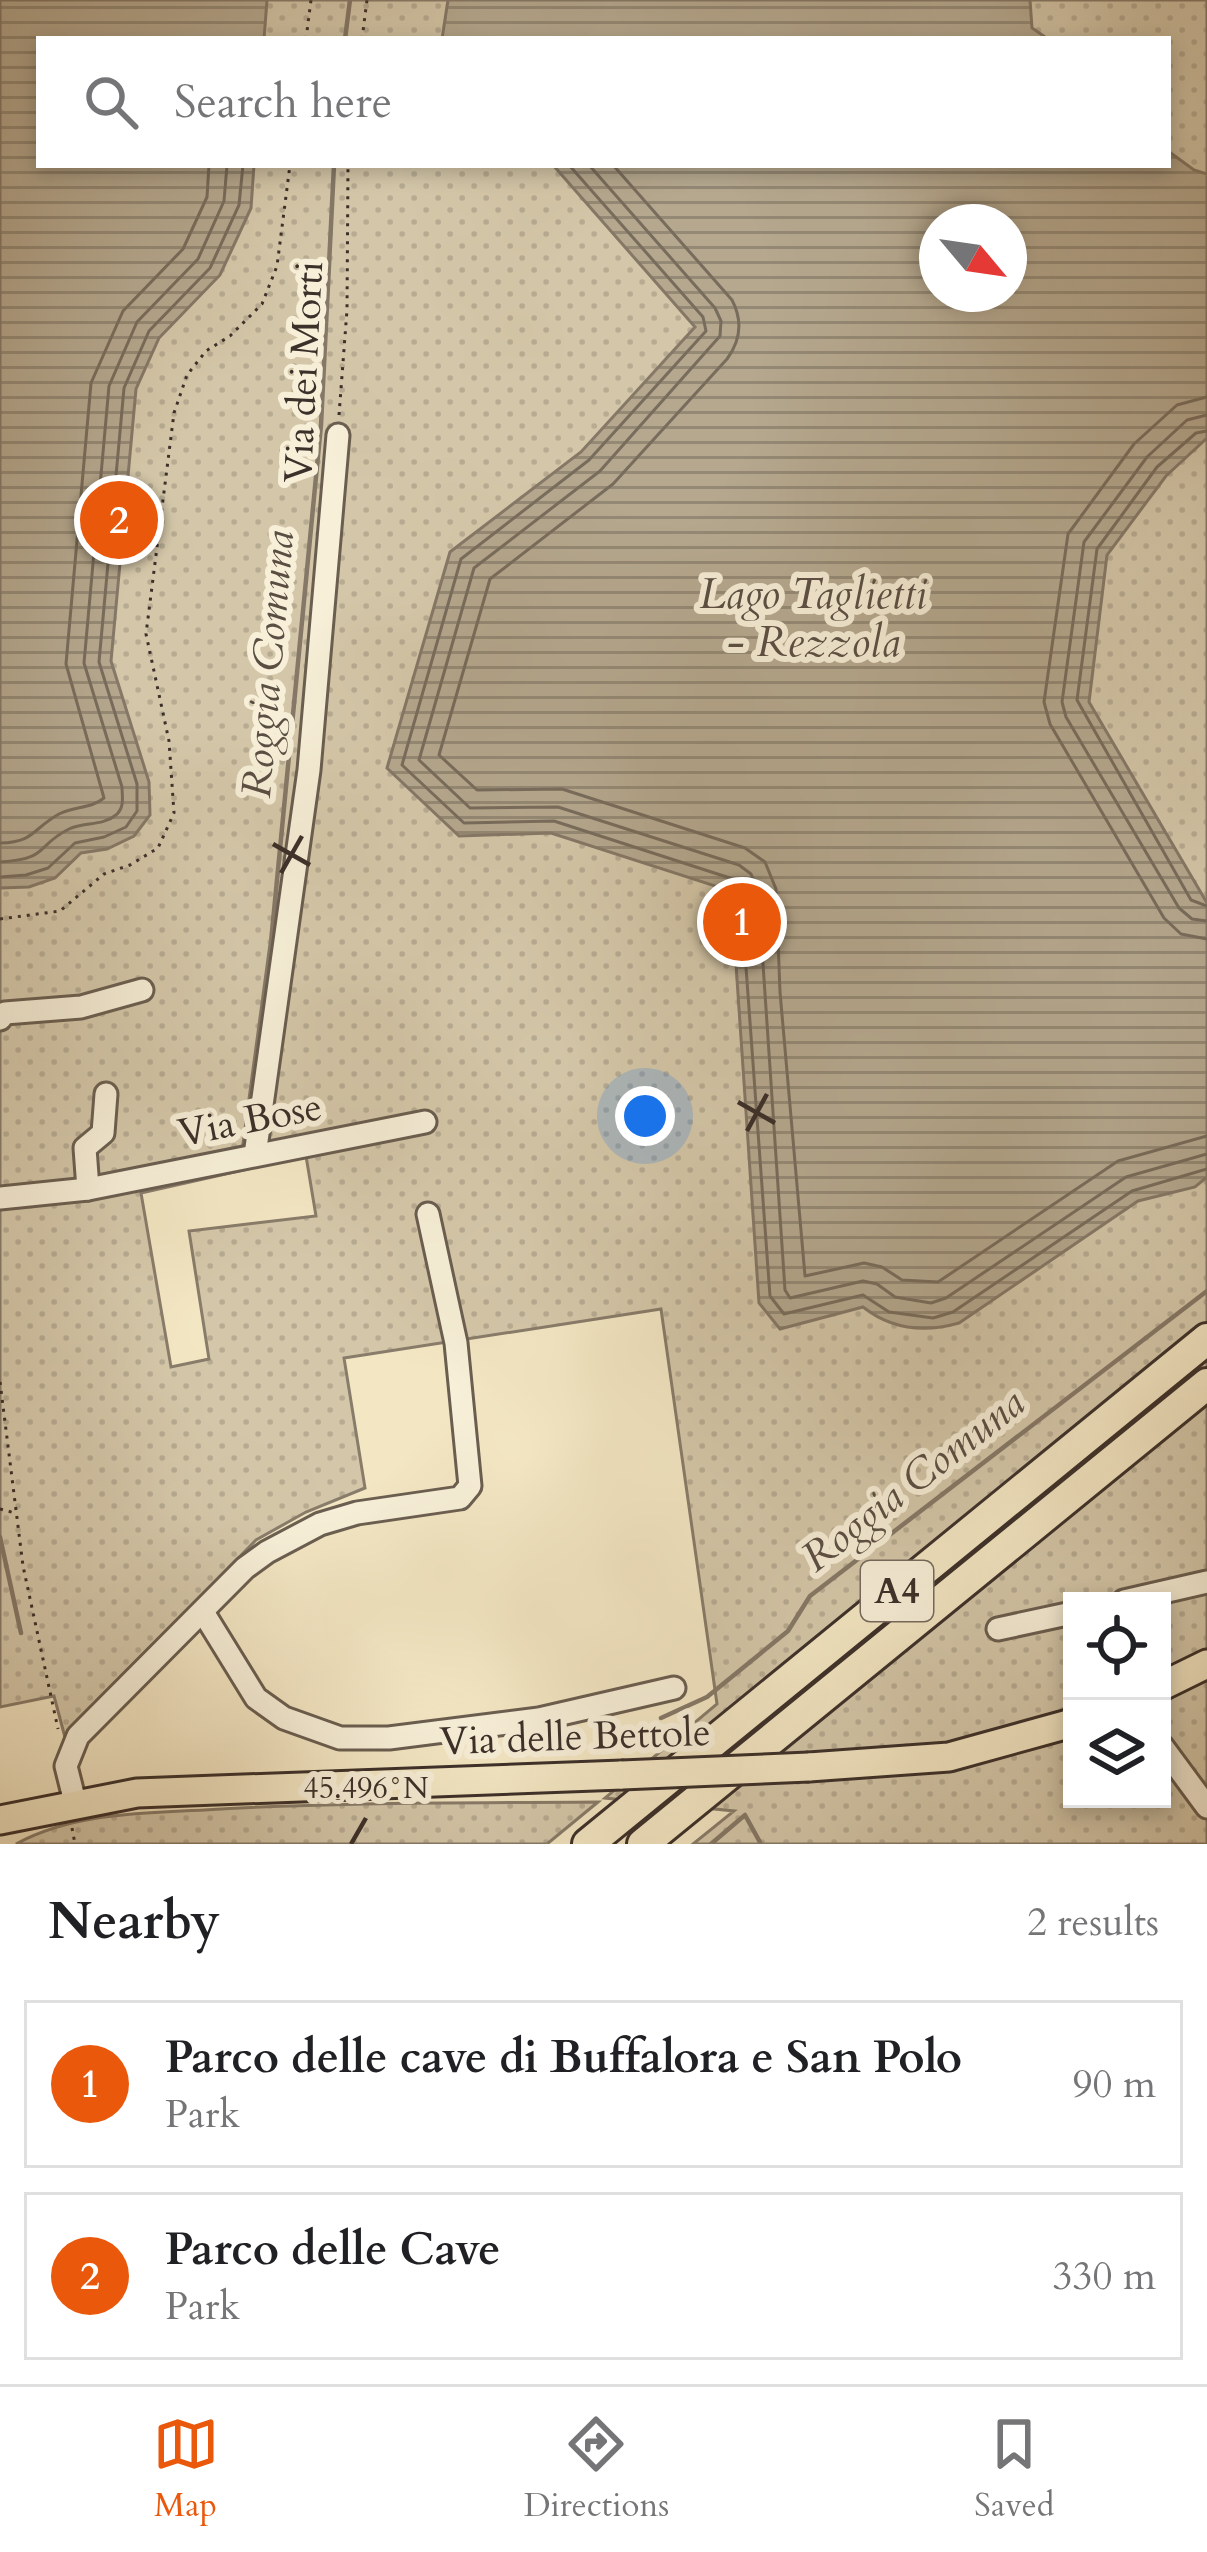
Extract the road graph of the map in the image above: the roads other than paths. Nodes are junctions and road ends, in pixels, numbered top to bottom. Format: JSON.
{"nodes":[{"id":1,"x":338,"y":435,"type":"road end"},
{"id":2,"x":142,"y":990,"type":"dead end"},
{"id":3,"x":0,"y":1019,"type":"edge"},
{"id":4,"x":106,"y":1094,"type":"dead end"},
{"id":5,"x":425,"y":1122,"type":"dead end"},
{"id":6,"x":255,"y":1155,"type":"junction"},
{"id":7,"x":88,"y":1189,"type":"junction"},
{"id":8,"x":0,"y":1198,"type":"edge"},
{"id":9,"x":428,"y":1214,"type":"dead end"},
{"id":10,"x":1207,"y":1339,"type":"edge"},
{"id":11,"x":1207,"y":1384,"type":"edge"},
{"id":12,"x":1207,"y":1582,"type":"edge"},
{"id":13,"x":1163,"y":1592,"type":"edge"},
{"id":14,"x":203,"y":1612,"type":"junction"},
{"id":15,"x":1063,"y":1615,"type":"edge"},
{"id":16,"x":998,"y":1629,"type":"dead end"},
{"id":17,"x":1207,"y":1664,"type":"edge"},
{"id":18,"x":1171,"y":1682,"type":"edge"},
{"id":19,"x":674,"y":1688,"type":"dead end"},
{"id":20,"x":1063,"y":1725,"type":"edge"},
{"id":21,"x":1171,"y":1758,"type":"edge"},
{"id":22,"x":1207,"y":1807,"type":"edge"},
{"id":23,"x":64,"y":1812,"type":"junction"},
{"id":24,"x":0,"y":1820,"type":"edge"},
{"id":25,"x":0,"y":1838,"type":"edge"},
{"id":26,"x":588,"y":1844,"type":"edge"},
{"id":27,"x":643,"y":1844,"type":"edge"}],
"edges":[{"from":1,"to":6,"type":"street","name":"Via dei Morti"},
{"from":2,"to":3,"type":"street"},
{"from":4,"to":7,"type":"street"},
{"from":5,"to":6,"type":"street","name":"Via Bose"},
{"from":6,"to":7,"type":"street","name":"Via Bose"},
{"from":7,"to":8,"type":"street","name":"Via Bose"},
{"from":9,"to":14,"type":"street"},
{"from":10,"to":26,"type":"highway","number":"A4"},
{"from":11,"to":27,"type":"highway","number":"A4"},
{"from":12,"to":13,"type":"street"},
{"from":14,"to":19,"type":"street","name":"Via delle Bettole"},
{"from":14,"to":23,"type":"street"},
{"from":15,"to":16,"type":"street"},
{"from":17,"to":18,"type":"main road"},
{"from":20,"to":23,"type":"main road","name":"Via delle Bettole","bridge":true},
{"from":21,"to":22,"type":"street"},
{"from":23,"to":24,"type":"main road","name":"Via delle Bettole"},
{"from":23,"to":25,"type":"main road","name":"Via delle Bettole"}]}
